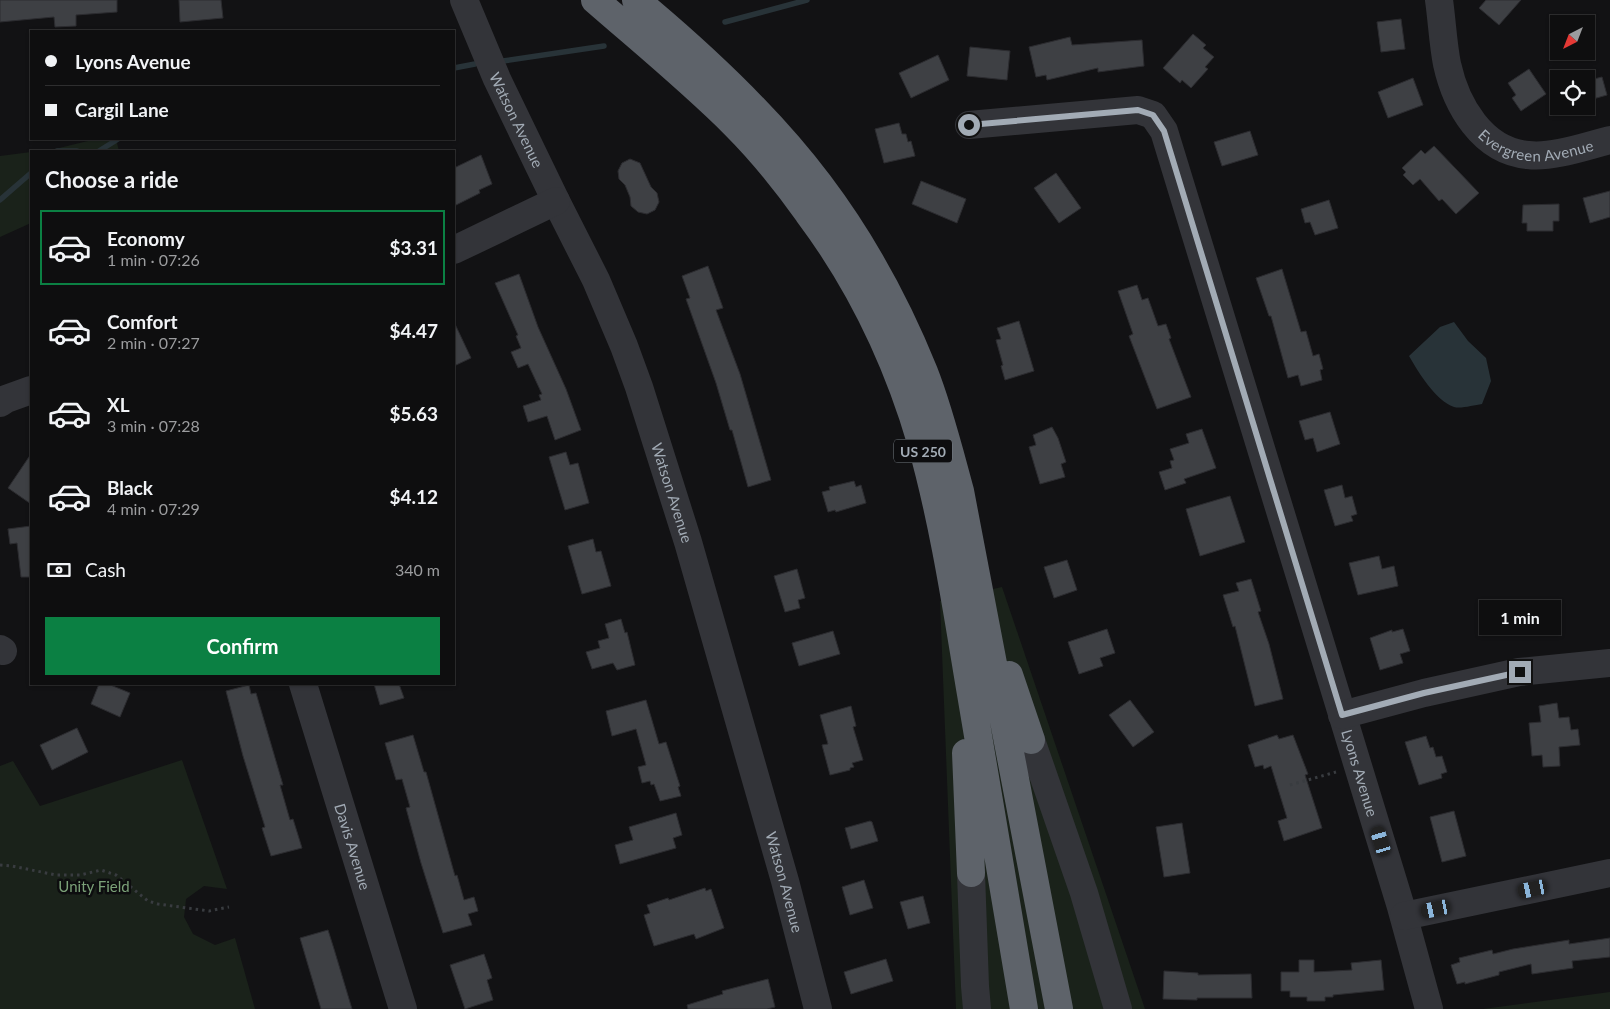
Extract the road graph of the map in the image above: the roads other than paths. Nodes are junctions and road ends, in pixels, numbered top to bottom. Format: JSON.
{"nodes":[{"id":1,"x":464,"y":0,"type":"edge"},
{"id":2,"x":595,"y":0,"type":"edge"},
{"id":3,"x":636,"y":0,"type":"edge"},
{"id":4,"x":1439,"y":0,"type":"edge"},
{"id":5,"x":652,"y":9,"type":"edge"},
{"id":6,"x":969,"y":125,"type":"dead end"},
{"id":7,"x":1610,"y":140,"type":"edge"},
{"id":8,"x":556,"y":201,"type":"junction"},
{"id":9,"x":455,"y":250,"type":"edge"},
{"id":10,"x":30,"y":390,"type":"edge"},
{"id":11,"x":0,"y":403,"type":"edge"},
{"id":12,"x":976,"y":578,"type":"junction"},
{"id":13,"x":961,"y":637,"type":"junction"},
{"id":14,"x":1610,"y":662,"type":"edge"},
{"id":15,"x":303,"y":685,"type":"edge"},
{"id":16,"x":1342,"y":715,"type":"junction"},
{"id":17,"x":1031,"y":740,"type":"joint"},
{"id":18,"x":1610,"y":872,"type":"edge"},
{"id":19,"x":971,"y":873,"type":"joint"},
{"id":20,"x":1404,"y":916,"type":"junction"},
{"id":21,"x":403,"y":1009,"type":"edge"},
{"id":22,"x":818,"y":1009,"type":"edge"},
{"id":23,"x":977,"y":1009,"type":"edge"},
{"id":24,"x":1024,"y":1009,"type":"edge"},
{"id":25,"x":1059,"y":1009,"type":"edge"},
{"id":26,"x":1118,"y":1009,"type":"edge"},
{"id":27,"x":1429,"y":1009,"type":"edge"}],
"edges":[{"from":1,"to":8,"type":"street","name":"Watson Avenue"},
{"from":2,"to":13,"type":"highway","number":"US 250"},
{"from":3,"to":5,"type":"highway","number":"US 250"},
{"from":4,"to":7,"type":"street","name":"Evergreen Avenue"},
{"from":5,"to":12,"type":"highway","number":"US 250"},
{"from":6,"to":16,"type":"street","name":"Lyons Avenue"},
{"from":8,"to":9,"type":"street"},
{"from":8,"to":22,"type":"street","name":"Watson Avenue"},
{"from":10,"to":11,"type":"street"},
{"from":12,"to":17,"type":"highway"},
{"from":12,"to":25,"type":"highway","number":"US 250"},
{"from":13,"to":19,"type":"highway"},
{"from":13,"to":24,"type":"highway","number":"US 250"},
{"from":14,"to":16,"type":"street"},
{"from":15,"to":21,"type":"street","name":"Davis Avenue"},
{"from":16,"to":20,"type":"street","name":"Lyons Avenue"},
{"from":17,"to":26,"type":"street"},
{"from":18,"to":20,"type":"street"},
{"from":19,"to":23,"type":"street"},
{"from":20,"to":27,"type":"street","name":"Lyons Avenue"}]}
